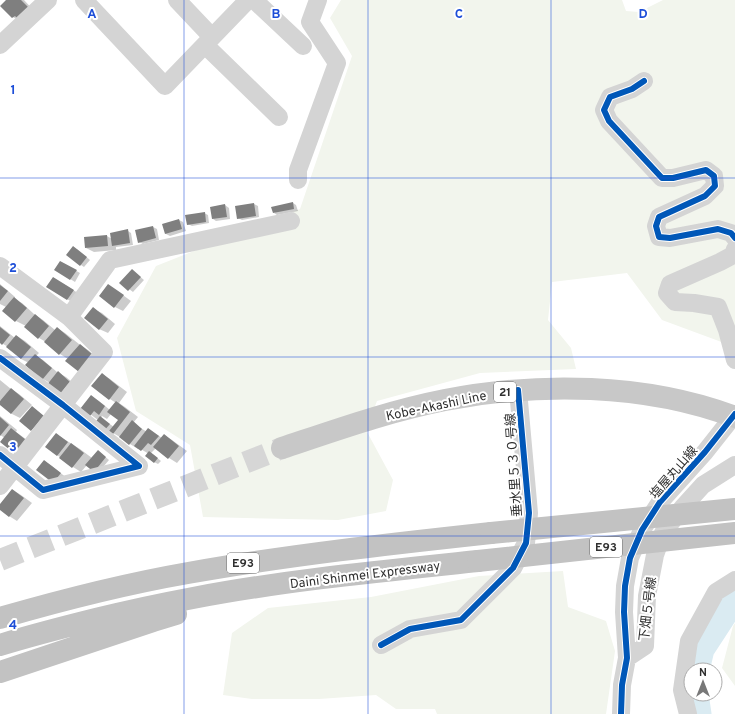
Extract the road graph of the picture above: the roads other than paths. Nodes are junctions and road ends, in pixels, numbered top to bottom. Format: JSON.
{"nodes":[{"id":1,"x":48,"y":0,"type":"edge"},
{"id":2,"x":84,"y":0,"type":"edge"},
{"id":3,"x":176,"y":0,"type":"edge"},
{"id":4,"x":248,"y":0,"type":"edge"},
{"id":5,"x":254,"y":0,"type":"edge"},
{"id":6,"x":318,"y":0,"type":"edge"},
{"id":7,"x":3,"y":36,"type":"edge"},
{"id":8,"x":209,"y":41,"type":"junction"},
{"id":9,"x":303,"y":46,"type":"dead end"},
{"id":10,"x":644,"y":81,"type":"dead end"},
{"id":11,"x":279,"y":117,"type":"dead end"},
{"id":12,"x":298,"y":180,"type":"dead end"},
{"id":13,"x":291,"y":221,"type":"dead end"},
{"id":14,"x":735,"y":238,"type":"edge"},
{"id":15,"x":735,"y":249,"type":"edge"},
{"id":16,"x":0,"y":266,"type":"edge"},
{"id":17,"x":69,"y":317,"type":"junction"},
{"id":18,"x":0,"y":358,"type":"edge"},
{"id":19,"x":735,"y":360,"type":"edge"},
{"id":20,"x":518,"y":390,"type":"junction"},
{"id":21,"x":63,"y":405,"type":"junction"},
{"id":22,"x":734,"y":416,"type":"edge"},
{"id":23,"x":282,"y":448,"type":"tunnel mouth"},
{"id":24,"x":0,"y":455,"type":"edge"},
{"id":25,"x":735,"y":465,"type":"edge"},
{"id":26,"x":15,"y":467,"type":"junction"},
{"id":27,"x":0,"y":486,"type":"edge"},
{"id":28,"x":735,"y":509,"type":"edge"},
{"id":29,"x":735,"y":533,"type":"edge"},
{"id":30,"x":254,"y":562,"type":"junction"},
{"id":31,"x":333,"y":578,"type":"junction"},
{"id":32,"x":735,"y":580,"type":"edge"},
{"id":33,"x":0,"y":606,"type":"edge"},
{"id":34,"x":0,"y":618,"type":"edge"},
{"id":35,"x":0,"y":645,"type":"edge"},
{"id":36,"x":381,"y":645,"type":"dead end"},
{"id":37,"x":627,"y":658,"type":"junction"},
{"id":38,"x":0,"y":672,"type":"edge"},
{"id":39,"x":621,"y":714,"type":"edge"},
{"id":40,"x":688,"y":714,"type":"edge"}],
"edges":[{"from":1,"to":7,"type":"street"},
{"from":2,"to":8,"type":"street"},
{"from":3,"to":8,"type":"street"},
{"from":4,"to":8,"type":"street"},
{"from":5,"to":9,"type":"street"},
{"from":6,"to":12,"type":"street"},
{"from":8,"to":11,"type":"street"},
{"from":10,"to":14,"type":"street"},
{"from":13,"to":17,"type":"street"},
{"from":15,"to":19,"type":"street"},
{"from":16,"to":17,"type":"street"},
{"from":17,"to":21,"type":"street"},
{"from":18,"to":21,"type":"street"},
{"from":20,"to":22,"type":"main road","name":"Kobe-Akashi Line","number":"21"},
{"from":20,"to":23,"type":"main road","name":"Kobe-Akashi Line","number":"21"},
{"from":20,"to":36,"type":"street","name":"垂水里５３０号線"},
{"from":21,"to":26,"type":"street"},
{"from":21,"to":26,"type":"street"},
{"from":22,"to":37,"type":"street","name":"塩屋丸山線"},
{"from":24,"to":26,"type":"street"},
{"from":25,"to":37,"type":"street","name":"下畑５号線"},
{"from":26,"to":27,"type":"street"},
{"from":28,"to":30,"type":"highway","name":"Daini Shinmei Expressway","number":"E93","bridge":true},
{"from":29,"to":31,"type":"highway","name":"Daini Shinmei Expressway","number":"E93","bridge":true},
{"from":30,"to":33,"type":"highway"},
{"from":30,"to":34,"type":"highway","name":"Daini Shinmei Expressway","number":"E93"},
{"from":31,"to":35,"type":"highway","name":"Daini Shinmei Expressway","number":"E93"},
{"from":31,"to":38,"type":"highway"},
{"from":32,"to":40,"type":"street"},
{"from":37,"to":39,"type":"street","name":"塩屋丸山線"}]}
